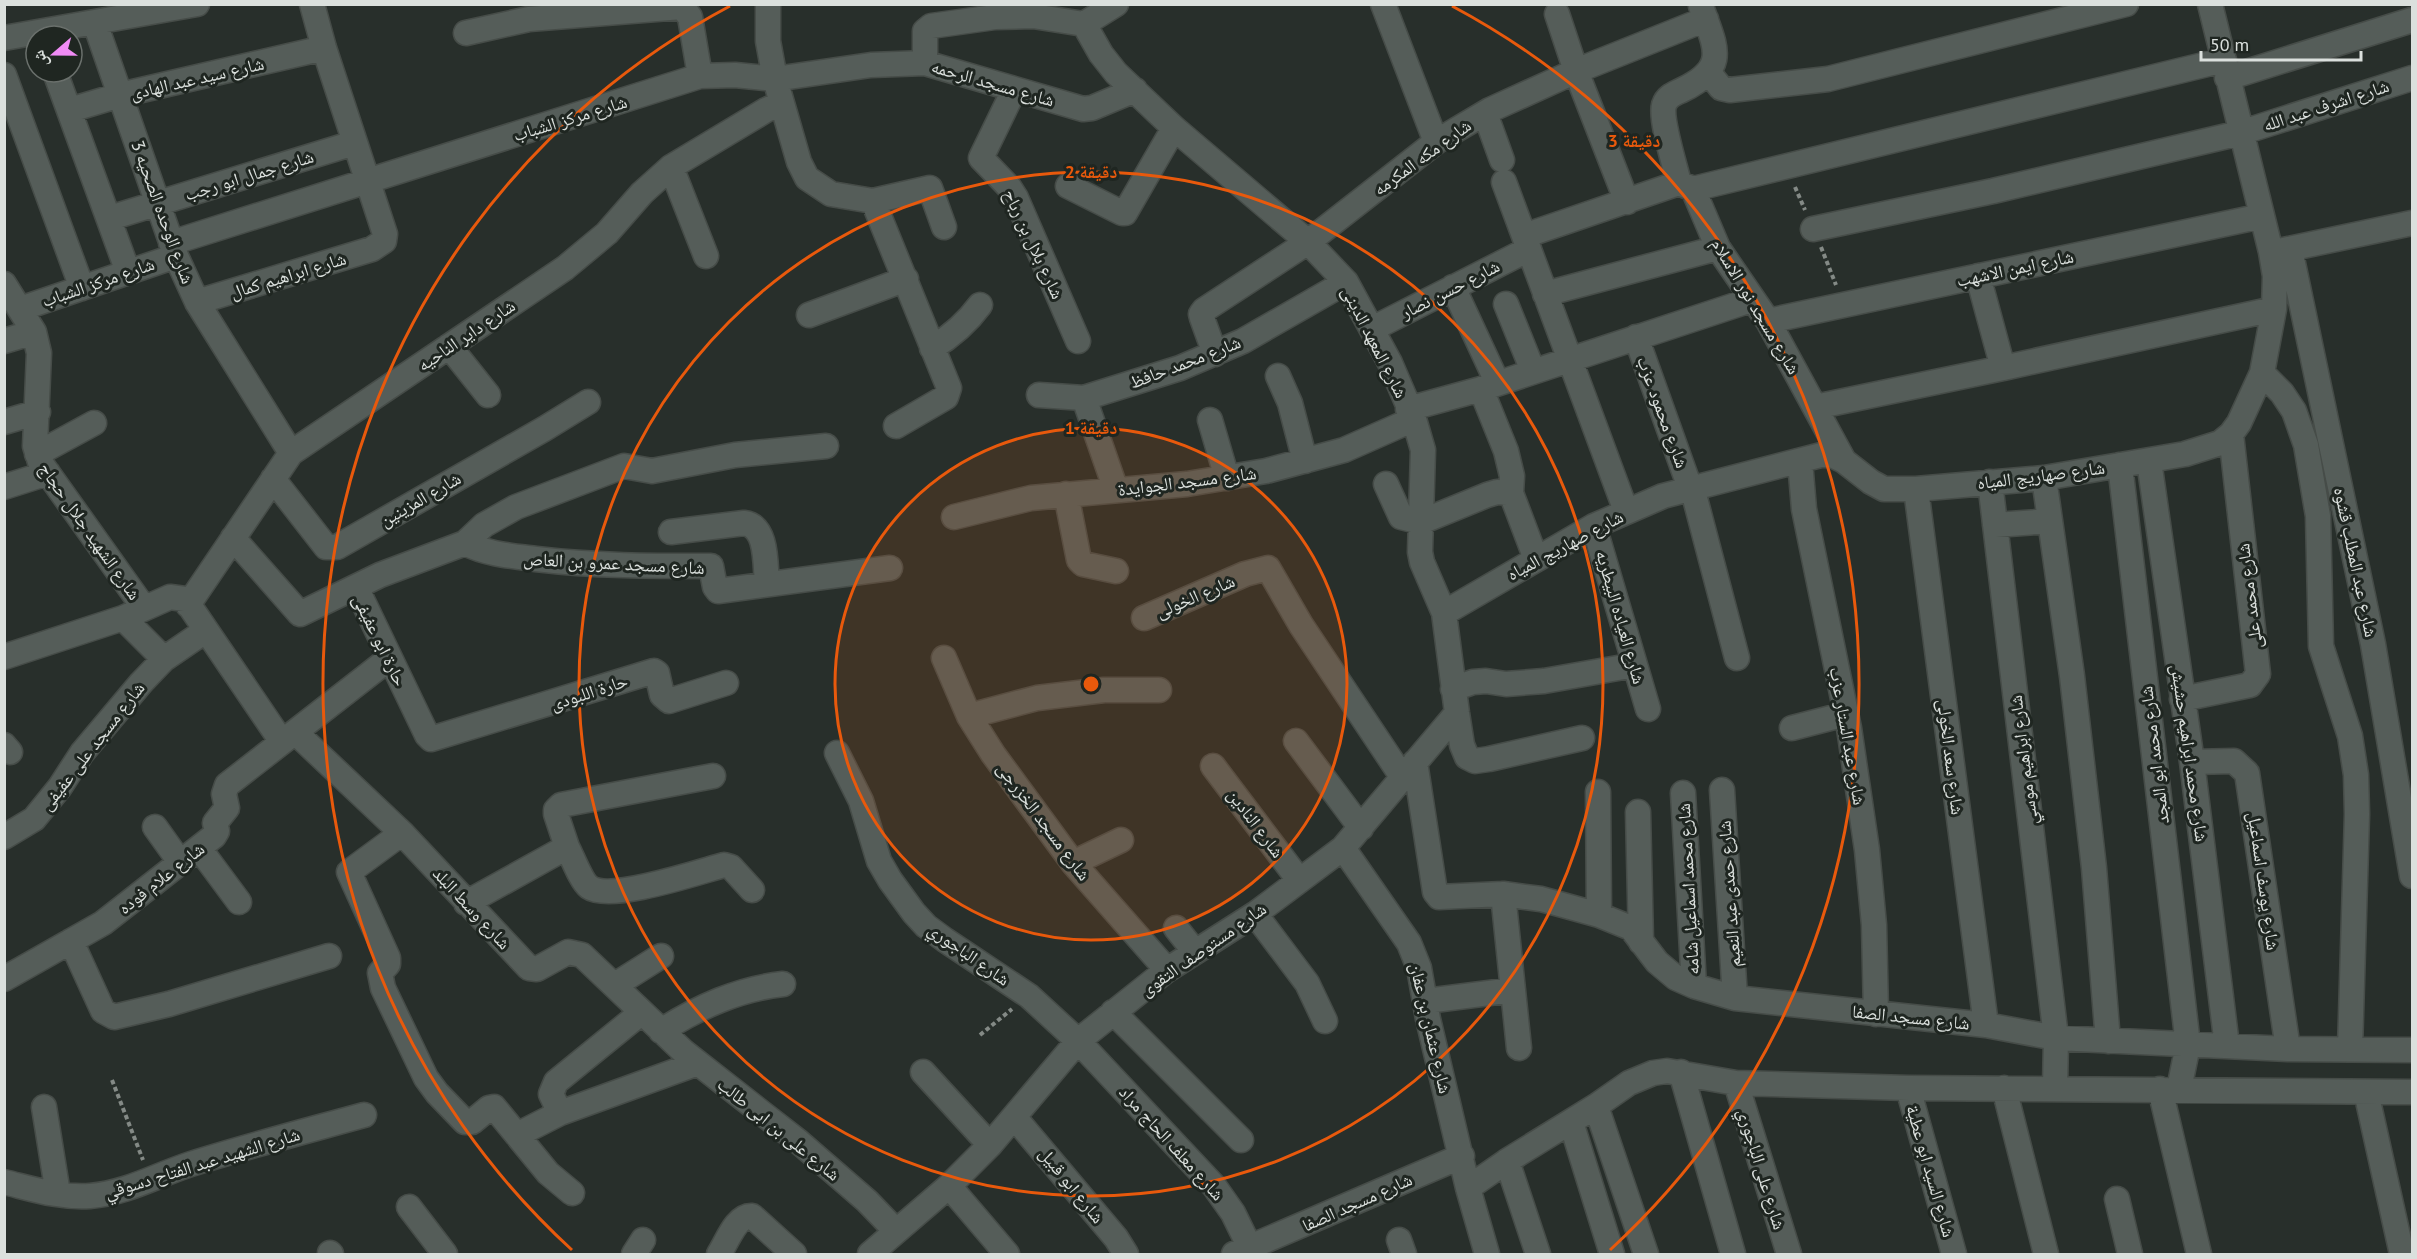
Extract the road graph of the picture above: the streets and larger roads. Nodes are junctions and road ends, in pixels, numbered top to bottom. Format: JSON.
{"nodes":[{"id":1,"x":197,"y":4,"type":"edge"},
{"id":2,"x":312,"y":4,"type":"edge"},
{"id":3,"x":768,"y":4,"type":"edge"},
{"id":4,"x":1116,"y":4,"type":"edge"},
{"id":5,"x":1383,"y":4,"type":"edge"},
{"id":6,"x":2126,"y":4,"type":"edge"},
{"id":7,"x":2210,"y":5,"type":"edge"},
{"id":8,"x":528,"y":12,"type":"edge"},
{"id":9,"x":1703,"y":12,"type":"edge"},
{"id":10,"x":1557,"y":14,"type":"dead end"},
{"id":11,"x":2412,"y":20,"type":"edge"},
{"id":12,"x":95,"y":22,"type":"junction"},
{"id":13,"x":84,"y":24,"type":"edge"},
{"id":14,"x":1084,"y":24,"type":"junction"},
{"id":15,"x":466,"y":33,"type":"dead end"},
{"id":16,"x":24,"y":36,"type":"edge"},
{"id":17,"x":4,"y":38,"type":"edge"},
{"id":18,"x":324,"y":48,"type":"junction"},
{"id":19,"x":925,"y":63,"type":"junction"},
{"id":20,"x":2225,"y":69,"type":"junction"},
{"id":21,"x":1576,"y":71,"type":"junction"},
{"id":22,"x":1708,"y":73,"type":"junction"},
{"id":23,"x":4,"y":75,"type":"edge"},
{"id":24,"x":700,"y":76,"type":"junction"},
{"id":25,"x":2412,"y":78,"type":"edge"},
{"id":26,"x":776,"y":79,"type":"junction"},
{"id":27,"x":60,"y":84,"type":"edge"},
{"id":28,"x":1014,"y":90,"type":"junction"},
{"id":29,"x":1135,"y":90,"type":"junction"},
{"id":30,"x":120,"y":95,"type":"junction"},
{"id":31,"x":782,"y":103,"type":"junction"},
{"id":32,"x":70,"y":110,"type":"junction"},
{"id":33,"x":1485,"y":113,"type":"junction"},
{"id":34,"x":1174,"y":128,"type":"junction"},
{"id":35,"x":2240,"y":133,"type":"junction"},
{"id":36,"x":1436,"y":142,"type":"junction"},
{"id":37,"x":354,"y":143,"type":"junction"},
{"id":38,"x":671,"y":167,"type":"junction"},
{"id":39,"x":368,"y":182,"type":"junction"},
{"id":40,"x":1068,"y":186,"type":"dead end"},
{"id":41,"x":1686,"y":186,"type":"junction"},
{"id":42,"x":873,"y":201,"type":"junction"},
{"id":43,"x":1627,"y":202,"type":"junction"},
{"id":44,"x":158,"y":204,"type":"junction"},
{"id":45,"x":2262,"y":216,"type":"junction"},
{"id":46,"x":110,"y":218,"type":"junction"},
{"id":47,"x":2412,"y":223,"type":"edge"},
{"id":48,"x":944,"y":227,"type":"dead end"},
{"id":49,"x":1813,"y":229,"type":"dead end"},
{"id":50,"x":1308,"y":242,"type":"junction"},
{"id":51,"x":1526,"y":243,"type":"junction"},
{"id":52,"x":1718,"y":248,"type":"junction"},
{"id":53,"x":174,"y":249,"type":"junction"},
{"id":54,"x":2281,"y":251,"type":"junction"},
{"id":55,"x":706,"y":256,"type":"dead end"},
{"id":56,"x":128,"y":272,"type":"junction"},
{"id":57,"x":1978,"y":276,"type":"junction"},
{"id":58,"x":906,"y":279,"type":"junction"},
{"id":59,"x":1346,"y":282,"type":"junction"},
{"id":60,"x":4,"y":284,"type":"edge"},
{"id":61,"x":1453,"y":287,"type":"junction"},
{"id":62,"x":82,"y":288,"type":"junction"},
{"id":63,"x":1545,"y":294,"type":"junction"},
{"id":64,"x":1751,"y":300,"type":"junction"},
{"id":65,"x":197,"y":302,"type":"junction"},
{"id":66,"x":1506,"y":304,"type":"dead end"},
{"id":67,"x":980,"y":305,"type":"dead end"},
{"id":68,"x":20,"y":309,"type":"junction"},
{"id":69,"x":2274,"y":309,"type":"junction"},
{"id":70,"x":809,"y":315,"type":"dead end"},
{"id":71,"x":1768,"y":321,"type":"junction"},
{"id":72,"x":1372,"y":329,"type":"junction"},
{"id":73,"x":34,"y":332,"type":"junction"},
{"id":74,"x":1636,"y":337,"type":"junction"},
{"id":75,"x":4,"y":341,"type":"edge"},
{"id":76,"x":1078,"y":341,"type":"dead end"},
{"id":77,"x":449,"y":346,"type":"junction"},
{"id":78,"x":932,"y":348,"type":"junction"},
{"id":79,"x":1215,"y":354,"type":"junction"},
{"id":80,"x":1569,"y":358,"type":"junction"},
{"id":81,"x":2002,"y":368,"type":"junction"},
{"id":82,"x":1533,"y":371,"type":"junction"},
{"id":83,"x":2262,"y":373,"type":"junction"},
{"id":84,"x":1278,"y":376,"type":"dead end"},
{"id":85,"x":1489,"y":386,"type":"junction"},
{"id":86,"x":488,"y":395,"type":"dead end"},
{"id":87,"x":1039,"y":395,"type":"dead end"},
{"id":88,"x":1084,"y":398,"type":"junction"},
{"id":89,"x":588,"y":402,"type":"dead end"},
{"id":90,"x":1815,"y":407,"type":"junction"},
{"id":91,"x":38,"y":412,"type":"junction"},
{"id":92,"x":1411,"y":414,"type":"junction"},
{"id":93,"x":1210,"y":420,"type":"dead end"},
{"id":94,"x":4,"y":422,"type":"edge"},
{"id":95,"x":94,"y":423,"type":"dead end"},
{"id":96,"x":896,"y":426,"type":"dead end"},
{"id":97,"x":2231,"y":434,"type":"junction"},
{"id":98,"x":826,"y":446,"type":"dead end"},
{"id":99,"x":291,"y":453,"type":"junction"},
{"id":100,"x":1844,"y":460,"type":"junction"},
{"id":101,"x":2149,"y":460,"type":"junction"},
{"id":102,"x":1305,"y":461,"type":"junction"},
{"id":103,"x":1800,"y":461,"type":"junction"},
{"id":104,"x":42,"y":463,"type":"junction"},
{"id":105,"x":2121,"y":465,"type":"junction"},
{"id":106,"x":1227,"y":478,"type":"junction"},
{"id":107,"x":2044,"y":478,"type":"junction"},
{"id":108,"x":273,"y":479,"type":"junction"},
{"id":109,"x":1990,"y":482,"type":"junction"},
{"id":110,"x":1386,"y":484,"type":"dead end"},
{"id":111,"x":4,"y":487,"type":"edge"},
{"id":112,"x":1691,"y":488,"type":"junction"},
{"id":113,"x":1916,"y":489,"type":"junction"},
{"id":114,"x":1116,"y":490,"type":"junction"},
{"id":115,"x":1511,"y":493,"type":"junction"},
{"id":116,"x":1066,"y":494,"type":"junction"},
{"id":117,"x":1626,"y":512,"type":"junction"},
{"id":118,"x":954,"y":517,"type":"dead end"},
{"id":119,"x":2050,"y":521,"type":"junction"},
{"id":120,"x":1421,"y":522,"type":"junction"},
{"id":121,"x":1995,"y":525,"type":"junction"},
{"id":122,"x":1594,"y":526,"type":"junction"},
{"id":123,"x":671,"y":532,"type":"dead end"},
{"id":124,"x":233,"y":538,"type":"junction"},
{"id":125,"x":465,"y":543,"type":"junction"},
{"id":126,"x":1536,"y":559,"type":"junction"},
{"id":127,"x":890,"y":568,"type":"dead end"},
{"id":128,"x":1116,"y":571,"type":"dead end"},
{"id":129,"x":767,"y":584,"type":"junction"},
{"id":130,"x":356,"y":587,"type":"junction"},
{"id":131,"x":186,"y":602,"type":"junction"},
{"id":132,"x":134,"y":613,"type":"junction"},
{"id":133,"x":1444,"y":613,"type":"junction"},
{"id":134,"x":1144,"y":618,"type":"dead end"},
{"id":135,"x":205,"y":631,"type":"junction"},
{"id":136,"x":4,"y":657,"type":"edge"},
{"id":137,"x":390,"y":658,"type":"junction"},
{"id":138,"x":944,"y":658,"type":"dead end"},
{"id":139,"x":1737,"y":658,"type":"dead end"},
{"id":140,"x":164,"y":659,"type":"junction"},
{"id":141,"x":1635,"y":665,"type":"junction"},
{"id":142,"x":726,"y":683,"type":"dead end"},
{"id":143,"x":1453,"y":689,"type":"junction"},
{"id":144,"x":1159,"y":690,"type":"dead end"},
{"id":145,"x":2182,"y":699,"type":"junction"},
{"id":146,"x":1648,"y":709,"type":"dead end"},
{"id":147,"x":1456,"y":713,"type":"junction"},
{"id":148,"x":1846,"y":714,"type":"junction"},
{"id":149,"x":969,"y":716,"type":"junction"},
{"id":150,"x":1792,"y":728,"type":"dead end"},
{"id":151,"x":288,"y":737,"type":"junction"},
{"id":152,"x":1582,"y":738,"type":"dead end"},
{"id":153,"x":431,"y":739,"type":"joint"},
{"id":154,"x":1296,"y":741,"type":"dead end"},
{"id":155,"x":837,"y":753,"type":"dead end"},
{"id":156,"x":2192,"y":762,"type":"junction"},
{"id":157,"x":1213,"y":766,"type":"dead end"},
{"id":158,"x":1409,"y":770,"type":"junction"},
{"id":159,"x":713,"y":776,"type":"dead end"},
{"id":160,"x":1722,"y":790,"type":"dead end"},
{"id":161,"x":1598,"y":792,"type":"dead end"},
{"id":162,"x":1683,"y":793,"type":"dead end"},
{"id":163,"x":1638,"y":812,"type":"dead end"},
{"id":164,"x":155,"y":826,"type":"dead end"},
{"id":165,"x":1361,"y":828,"type":"junction"},
{"id":166,"x":402,"y":833,"type":"junction"},
{"id":167,"x":4,"y":837,"type":"edge"},
{"id":168,"x":1120,"y":840,"type":"dead end"},
{"id":169,"x":567,"y":846,"type":"junction"},
{"id":170,"x":199,"y":848,"type":"junction"},
{"id":171,"x":1343,"y":848,"type":"junction"},
{"id":172,"x":180,"y":862,"type":"junction"},
{"id":173,"x":1073,"y":862,"type":"junction"},
{"id":174,"x":2412,"y":876,"type":"edge"},
{"id":175,"x":1299,"y":880,"type":"junction"},
{"id":176,"x":752,"y":890,"type":"dead end"},
{"id":177,"x":1503,"y":894,"type":"junction"},
{"id":178,"x":239,"y":902,"type":"dead end"},
{"id":179,"x":466,"y":903,"type":"junction"},
{"id":180,"x":1255,"y":914,"type":"junction"},
{"id":181,"x":1599,"y":915,"type":"junction"},
{"id":182,"x":1176,"y":928,"type":"dead end"},
{"id":183,"x":71,"y":941,"type":"junction"},
{"id":184,"x":1641,"y":942,"type":"junction"},
{"id":185,"x":1195,"y":952,"type":"junction"},
{"id":186,"x":329,"y":956,"type":"dead end"},
{"id":187,"x":662,"y":956,"type":"dead end"},
{"id":188,"x":1167,"y":970,"type":"junction"},
{"id":189,"x":4,"y":979,"type":"edge"},
{"id":190,"x":783,"y":984,"type":"dead end"},
{"id":191,"x":615,"y":985,"type":"junction"},
{"id":192,"x":1694,"y":986,"type":"junction"},
{"id":193,"x":1513,"y":990,"type":"junction"},
{"id":194,"x":1736,"y":998,"type":"junction"},
{"id":195,"x":1426,"y":1001,"type":"junction"},
{"id":196,"x":642,"y":1012,"type":"junction"},
{"id":197,"x":1113,"y":1012,"type":"junction"},
{"id":198,"x":1876,"y":1014,"type":"junction"},
{"id":199,"x":1325,"y":1021,"type":"dead end"},
{"id":200,"x":1986,"y":1025,"type":"junction"},
{"id":201,"x":661,"y":1031,"type":"junction"},
{"id":202,"x":2056,"y":1038,"type":"junction"},
{"id":203,"x":1078,"y":1041,"type":"junction"},
{"id":204,"x":2108,"y":1041,"type":"junction"},
{"id":205,"x":2188,"y":1045,"type":"junction"},
{"id":206,"x":2227,"y":1046,"type":"junction"},
{"id":207,"x":1519,"y":1048,"type":"dead end"},
{"id":208,"x":2288,"y":1049,"type":"junction"},
{"id":209,"x":2350,"y":1049,"type":"junction"},
{"id":210,"x":2412,"y":1050,"type":"edge"},
{"id":211,"x":698,"y":1063,"type":"junction"},
{"id":212,"x":923,"y":1072,"type":"dead end"},
{"id":213,"x":1681,"y":1072,"type":"junction"},
{"id":214,"x":1736,"y":1083,"type":"junction"},
{"id":215,"x":1908,"y":1088,"type":"junction"},
{"id":216,"x":2004,"y":1088,"type":"junction"},
{"id":217,"x":2055,"y":1088,"type":"junction"},
{"id":218,"x":2169,"y":1089,"type":"junction"},
{"id":219,"x":2366,"y":1092,"type":"junction"},
{"id":220,"x":2412,"y":1092,"type":"edge"},
{"id":221,"x":1596,"y":1106,"type":"junction"},
{"id":222,"x":44,"y":1107,"type":"dead end"},
{"id":223,"x":560,"y":1113,"type":"junction"},
{"id":224,"x":364,"y":1115,"type":"dead end"},
{"id":225,"x":1015,"y":1118,"type":"junction"},
{"id":226,"x":1571,"y":1122,"type":"junction"},
{"id":227,"x":517,"y":1135,"type":"junction"},
{"id":228,"x":1241,"y":1140,"type":"dead end"},
{"id":229,"x":990,"y":1145,"type":"junction"},
{"id":230,"x":1462,"y":1156,"type":"junction"},
{"id":231,"x":1507,"y":1161,"type":"junction"},
{"id":232,"x":4,"y":1182,"type":"edge"},
{"id":233,"x":949,"y":1186,"type":"junction"},
{"id":234,"x":1468,"y":1188,"type":"junction"},
{"id":235,"x":572,"y":1193,"type":"dead end"},
{"id":236,"x":58,"y":1194,"type":"junction"},
{"id":237,"x":2116,"y":1199,"type":"dead end"},
{"id":238,"x":409,"y":1207,"type":"dead end"},
{"id":239,"x":895,"y":1230,"type":"junction"},
{"id":240,"x":1246,"y":1252,"type":"edge"},
{"id":241,"x":440,"y":1253,"type":"edge"},
{"id":242,"x":719,"y":1254,"type":"edge"},
{"id":243,"x":794,"y":1254,"type":"edge"},
{"id":244,"x":870,"y":1254,"type":"edge"},
{"id":245,"x":1007,"y":1254,"type":"edge"},
{"id":246,"x":1126,"y":1254,"type":"edge"},
{"id":247,"x":1487,"y":1254,"type":"edge"},
{"id":248,"x":1538,"y":1254,"type":"edge"},
{"id":249,"x":1612,"y":1254,"type":"edge"},
{"id":250,"x":1646,"y":1254,"type":"edge"},
{"id":251,"x":1733,"y":1254,"type":"edge"},
{"id":252,"x":1789,"y":1254,"type":"edge"},
{"id":253,"x":1954,"y":1254,"type":"edge"},
{"id":254,"x":2046,"y":1254,"type":"edge"},
{"id":255,"x":2130,"y":1254,"type":"edge"},
{"id":256,"x":2199,"y":1254,"type":"edge"},
{"id":257,"x":2402,"y":1254,"type":"edge"}],
"edges":[{"from":1,"to":12,"type":"street"},
{"from":2,"to":18,"type":"street"},
{"from":3,"to":26,"type":"street"},
{"from":4,"to":14,"type":"street"},
{"from":5,"to":36,"type":"street"},
{"from":6,"to":22,"type":"street"},
{"from":7,"to":20,"type":"street"},
{"from":8,"to":15,"type":"street"},
{"from":8,"to":24,"type":"street"},
{"from":9,"to":21,"type":"street","name":"شارع مكه المكرمه"},
{"from":9,"to":22,"type":"street"},
{"from":10,"to":21,"type":"street"},
{"from":11,"to":20,"type":"street","name":"شارع حسن نصار"},
{"from":12,"to":13,"type":"street"},
{"from":12,"to":30,"type":"street","name":"شارع الوحده الصحيه 3"},
{"from":14,"to":19,"type":"street"},
{"from":14,"to":29,"type":"street","name":"شارع المعهد الدينى"},
{"from":16,"to":17,"type":"street"},
{"from":18,"to":30,"type":"street","name":"شارع سيد عبد الهادى"},
{"from":18,"to":37,"type":"street"},
{"from":19,"to":26,"type":"street","name":"شارع مسجد الرحمه"},
{"from":19,"to":28,"type":"street","name":"شارع مسجد الرحمه"},
{"from":20,"to":35,"type":"street"},
{"from":20,"to":41,"type":"street","name":"شارع حسن نصار"},
{"from":21,"to":33,"type":"street","name":"شارع مكه المكرمه"},
{"from":21,"to":43,"type":"street"},
{"from":22,"to":41,"type":"street","name":"شارع مسجد نور الاسلام"},
{"from":23,"to":62,"type":"street"},
{"from":24,"to":26,"type":"street","name":"شارع مركز الشباب"},
{"from":24,"to":39,"type":"street","name":"شارع مركز الشباب"},
{"from":25,"to":35,"type":"street","name":"شارع اشرف عبد الله"},
{"from":26,"to":31,"type":"street"},
{"from":27,"to":32,"type":"street"},
{"from":28,"to":29,"type":"street","name":"شارع مسجد الرحمه"},
{"from":28,"to":76,"type":"street","name":"شارع بلال بن رباح"},
{"from":29,"to":34,"type":"street","name":"شارع المعهد الدينى"},
{"from":30,"to":32,"type":"street","name":"شارع سيد عبد الهادى"},
{"from":30,"to":44,"type":"street","name":"شارع الوحده الصحيه 3"},
{"from":31,"to":38,"type":"street","name":"شارع داير الناحيه"},
{"from":31,"to":42,"type":"street"},
{"from":32,"to":46,"type":"street"},
{"from":33,"to":36,"type":"street","name":"شارع مكه المكرمه"},
{"from":33,"to":51,"type":"street"},
{"from":34,"to":40,"type":"street"},
{"from":34,"to":50,"type":"street","name":"شارع المعهد الدينى"},
{"from":35,"to":45,"type":"street"},
{"from":35,"to":49,"type":"street","name":"شارع اشرف عبد الله"},
{"from":36,"to":50,"type":"street","name":"شارع مكه المكرمه"},
{"from":37,"to":39,"type":"street"},
{"from":37,"to":44,"type":"street","name":"شارع جمال ابو رجب"},
{"from":38,"to":55,"type":"street"},
{"from":38,"to":77,"type":"street","name":"شارع داير الناحيه"},
{"from":39,"to":53,"type":"street","name":"شارع مركز الشباب"},
{"from":39,"to":65,"type":"street","name":"شارع ابراهيم كمال"},
{"from":41,"to":43,"type":"street","name":"شارع حسن نصار"},
{"from":41,"to":52,"type":"street","name":"شارع مسجد نور الاسلام"},
{"from":42,"to":48,"type":"street"},
{"from":42,"to":58,"type":"street"},
{"from":43,"to":51,"type":"street","name":"شارع حسن نصار"},
{"from":44,"to":46,"type":"street","name":"شارع جمال ابو رجب"},
{"from":44,"to":53,"type":"street","name":"شارع الوحده الصحيه 3"},
{"from":45,"to":54,"type":"street"},
{"from":45,"to":57,"type":"street","name":"شارع ايمن الاشهب"},
{"from":46,"to":56,"type":"street"},
{"from":47,"to":54,"type":"street"},
{"from":50,"to":59,"type":"street","name":"شارع المعهد الدينى"},
{"from":50,"to":79,"type":"street","name":"شارع مكه المكرمه"},
{"from":51,"to":61,"type":"street","name":"شارع حسن نصار"},
{"from":51,"to":63,"type":"street"},
{"from":52,"to":63,"type":"street"},
{"from":52,"to":64,"type":"street","name":"شارع مسجد نور الاسلام"},
{"from":53,"to":56,"type":"street","name":"شارع مركز الشباب"},
{"from":53,"to":65,"type":"street","name":"شارع الوحده الصحيه 3"},
{"from":54,"to":69,"type":"street"},
{"from":54,"to":174,"type":"street","name":"شارع عبد المطلب قشوه"},
{"from":56,"to":62,"type":"street","name":"شارع مركز الشباب"},
{"from":57,"to":71,"type":"street","name":"شارع ايمن الاشهب"},
{"from":57,"to":81,"type":"street"},
{"from":58,"to":70,"type":"street"},
{"from":58,"to":78,"type":"street"},
{"from":59,"to":72,"type":"street","name":"شارع المعهد الدينى"},
{"from":59,"to":79,"type":"street","name":"شارع محمد حافظ"},
{"from":60,"to":68,"type":"street","name":"شارع الشهيد جلال حجاج"},
{"from":61,"to":72,"type":"street","name":"شارع حسن نصار"},
{"from":61,"to":85,"type":"street"},
{"from":62,"to":68,"type":"street","name":"شارع مركز الشباب"},
{"from":63,"to":80,"type":"street"},
{"from":64,"to":71,"type":"street","name":"شارع مسجد نور الاسلام"},
{"from":64,"to":74,"type":"street"},
{"from":65,"to":99,"type":"street","name":"شارع الوحده الصحيه 3"},
{"from":66,"to":82,"type":"street"},
{"from":67,"to":78,"type":"street"},
{"from":68,"to":73,"type":"street","name":"شارع الشهيد جلال حجاج"},
{"from":69,"to":81,"type":"street"},
{"from":69,"to":83,"type":"street"},
{"from":71,"to":90,"type":"street","name":"شارع مسجد نور الاسلام"},
{"from":72,"to":92,"type":"street","name":"شارع المعهد الدينى"},
{"from":73,"to":75,"type":"street"},
{"from":73,"to":91,"type":"street","name":"شارع الشهيد جلال حجاج"},
{"from":74,"to":80,"type":"street"},
{"from":74,"to":112,"type":"street","name":"شارع محمود عزب"},
{"from":77,"to":86,"type":"street"},
{"from":77,"to":99,"type":"street","name":"شارع داير الناحيه"},
{"from":78,"to":96,"type":"street"},
{"from":79,"to":88,"type":"street","name":"شارع محمد حافظ"},
{"from":80,"to":82,"type":"street","name":"شارع مسجد الجوايدة"},
{"from":80,"to":117,"type":"street"},
{"from":81,"to":90,"type":"street"},
{"from":82,"to":85,"type":"street","name":"شارع مسجد الجوايدة"},
{"from":83,"to":97,"type":"street"},
{"from":83,"to":209,"type":"street"},
{"from":84,"to":102,"type":"street"},
{"from":85,"to":92,"type":"street","name":"شارع مسجد الجوايدة"},
{"from":85,"to":115,"type":"street"},
{"from":87,"to":88,"type":"street","name":"شارع محمد حافظ"},
{"from":88,"to":114,"type":"street"},
{"from":89,"to":108,"type":"street","name":"شارع المزينين"},
{"from":90,"to":100,"type":"street","name":"شارع مسجد نور الاسلام"},
{"from":91,"to":94,"type":"street"},
{"from":91,"to":104,"type":"street","name":"شارع الشهيد جلال حجاج"},
{"from":92,"to":102,"type":"street","name":"شارع مسجد الجوايدة"},
{"from":92,"to":120,"type":"street","name":"شارع المعهد الدينى"},
{"from":93,"to":106,"type":"street"},
{"from":95,"to":104,"type":"street"},
{"from":97,"to":101,"type":"street","name":"شارع صهاريج المياه"},
{"from":97,"to":145,"type":"street","name":"شارع محمد على"},
{"from":98,"to":125,"type":"street"},
{"from":99,"to":108,"type":"street","name":"شارع داير الناحيه"},
{"from":100,"to":103,"type":"street","name":"شارع صهاريج المياه"},
{"from":100,"to":113,"type":"street","name":"شارع صهاريج المياه"},
{"from":101,"to":105,"type":"street","name":"شارع صهاريج المياه"},
{"from":101,"to":145,"type":"street","name":"شارع محمد ابراهيم حشيش"},
{"from":102,"to":106,"type":"street","name":"شارع مسجد الجوايدة"},
{"from":103,"to":112,"type":"street","name":"شارع صهاريج المياه"},
{"from":103,"to":148,"type":"street","name":"شارع عبد الستار عزب"},
{"from":104,"to":111,"type":"street"},
{"from":104,"to":132,"type":"street","name":"شارع الشهيد جلال حجاج"},
{"from":105,"to":107,"type":"street","name":"شارع صهاريج المياه"},
{"from":105,"to":205,"type":"street","name":"شارع محمد ابو المجد"},
{"from":106,"to":114,"type":"street","name":"شارع مسجد الجوايدة"},
{"from":107,"to":109,"type":"street","name":"شارع صهاريج المياه"},
{"from":107,"to":119,"type":"street"},
{"from":108,"to":124,"type":"street","name":"شارع داير الناحيه"},
{"from":109,"to":113,"type":"street","name":"شارع صهاريج المياه"},
{"from":109,"to":121,"type":"street","name":"شارع ابراهيم موسي"},
{"from":110,"to":120,"type":"street"},
{"from":112,"to":117,"type":"street","name":"شارع صهاريج المياه"},
{"from":112,"to":139,"type":"street","name":"شارع محمود عزب"},
{"from":113,"to":200,"type":"street","name":"شارع سعد الخولى"},
{"from":114,"to":116,"type":"street","name":"شارع مسجد الجوايدة"},
{"from":115,"to":120,"type":"street"},
{"from":115,"to":126,"type":"street"},
{"from":116,"to":118,"type":"street","name":"شارع مسجد الجوايدة"},
{"from":116,"to":128,"type":"street"},
{"from":117,"to":122,"type":"street","name":"شارع صهاريج المياه"},
{"from":119,"to":121,"type":"street"},
{"from":119,"to":204,"type":"street"},
{"from":120,"to":133,"type":"street","name":"شارع المعهد الدينى"},
{"from":121,"to":202,"type":"street","name":"شارع ابراهيم موسي"},
{"from":122,"to":126,"type":"street","name":"شارع صهاريج المياه"},
{"from":122,"to":141,"type":"street","name":"شارع العياده البيطريه"},
{"from":123,"to":129,"type":"street"},
{"from":124,"to":130,"type":"street","name":"حارة ابو عفيفى"},
{"from":124,"to":131,"type":"street","name":"شارع داير الناحيه"},
{"from":125,"to":129,"type":"street","name":"شارع مسجد عمرو بن العاص"},
{"from":125,"to":130,"type":"street"},
{"from":126,"to":133,"type":"street","name":"شارع صهاريج المياه"},
{"from":127,"to":129,"type":"street","name":"شارع مسجد عمرو بن العاص"},
{"from":130,"to":137,"type":"street","name":"حارة ابو عفيفى"},
{"from":131,"to":132,"type":"street"},
{"from":131,"to":135,"type":"street"},
{"from":132,"to":136,"type":"street"},
{"from":132,"to":140,"type":"street","name":"شارع الشهيد جلال حجاج"},
{"from":133,"to":143,"type":"street","name":"شارع المعهد الدينى"},
{"from":134,"to":158,"type":"street","name":"شارع الخولى"},
{"from":135,"to":140,"type":"street","name":"شارع مسجد على عفيفى"},
{"from":135,"to":151,"type":"street"},
{"from":137,"to":151,"type":"street","name":"شارع علام فوده"},
{"from":137,"to":153,"type":"street","name":"حارة ابو عفيفى"},
{"from":138,"to":149,"type":"street","name":"شارع مسجد الخزرجى"},
{"from":140,"to":167,"type":"street","name":"شارع مسجد على عفيفى"},
{"from":141,"to":143,"type":"street"},
{"from":141,"to":146,"type":"street","name":"شارع العياده البيطريه"},
{"from":142,"to":153,"type":"street","name":"حارة اللبودى"},
{"from":143,"to":147,"type":"street","name":"شارع المعهد الدينى"},
{"from":144,"to":149,"type":"street"},
{"from":145,"to":156,"type":"street","name":"شارع محمد ابراهيم حشيش"},
{"from":147,"to":152,"type":"street","name":"شارع المعهد الدينى"},
{"from":147,"to":158,"type":"street","name":"شارع مستوصف التقوى"},
{"from":148,"to":150,"type":"street"},
{"from":148,"to":198,"type":"street","name":"شارع عبد الستار عزب"},
{"from":149,"to":173,"type":"street","name":"شارع مسجد الخزرجى"},
{"from":151,"to":166,"type":"street","name":"شارع وسط البلد"},
{"from":151,"to":170,"type":"street","name":"شارع علام فوده"},
{"from":154,"to":165,"type":"street"},
{"from":155,"to":203,"type":"street","name":"شارع الباجوري"},
{"from":156,"to":206,"type":"street","name":"شارع محمد ابراهيم حشيش"},
{"from":156,"to":208,"type":"street","name":"شارع يوسف اسماعيل"},
{"from":157,"to":175,"type":"street","name":"شارع النادين"},
{"from":158,"to":165,"type":"street","name":"شارع مستوصف التقوى"},
{"from":158,"to":177,"type":"street","name":"شارع مسجد الصفا"},
{"from":159,"to":169,"type":"street"},
{"from":160,"to":194,"type":"street","name":"شارع حمدى عبد النعيم"},
{"from":161,"to":181,"type":"street"},
{"from":162,"to":192,"type":"street","name":"شارع محمد اسماعيل شامه"},
{"from":163,"to":184,"type":"street"},
{"from":164,"to":172,"type":"street"},
{"from":165,"to":171,"type":"street","name":"شارع مستوصف التقوى"},
{"from":166,"to":179,"type":"street","name":"شارع وسط البلد"},
{"from":166,"to":227,"type":"street"},
{"from":168,"to":173,"type":"street"},
{"from":169,"to":176,"type":"street"},
{"from":169,"to":179,"type":"street"},
{"from":170,"to":172,"type":"street","name":"شارع علام فوده"},
{"from":170,"to":178,"type":"street"},
{"from":171,"to":175,"type":"street","name":"شارع مستوصف التقوى"},
{"from":171,"to":195,"type":"street","name":"شارع عثمان بن عفان"},
{"from":172,"to":183,"type":"street","name":"شارع علام فوده"},
{"from":173,"to":188,"type":"street","name":"شارع مسجد الخزرجى"},
{"from":175,"to":180,"type":"street","name":"شارع مستوصف التقوى"},
{"from":177,"to":181,"type":"street","name":"شارع مسجد الصفا"},
{"from":177,"to":193,"type":"street"},
{"from":179,"to":191,"type":"street","name":"شارع وسط البلد"},
{"from":180,"to":185,"type":"street","name":"شارع مستوصف التقوى"},
{"from":180,"to":199,"type":"street"},
{"from":181,"to":184,"type":"street","name":"شارع مسجد الصفا"},
{"from":182,"to":185,"type":"street"},
{"from":183,"to":186,"type":"street"},
{"from":183,"to":189,"type":"street","name":"شارع علام فوده"},
{"from":184,"to":192,"type":"street","name":"شارع مسجد الصفا"},
{"from":185,"to":188,"type":"street","name":"شارع مستوصف التقوى"},
{"from":187,"to":191,"type":"street"},
{"from":188,"to":197,"type":"street","name":"شارع مستوصف التقوى"},
{"from":190,"to":201,"type":"street"},
{"from":191,"to":196,"type":"street","name":"شارع وسط البلد"},
{"from":192,"to":194,"type":"street","name":"شارع مسجد الصفا"},
{"from":193,"to":195,"type":"street"},
{"from":193,"to":207,"type":"street"},
{"from":194,"to":198,"type":"street","name":"شارع مسجد الصفا"},
{"from":195,"to":230,"type":"street","name":"شارع عثمان بن عفان"},
{"from":196,"to":201,"type":"street","name":"شارع وسط البلد"},
{"from":196,"to":223,"type":"street"},
{"from":197,"to":203,"type":"street","name":"شارع مستوصف التقوى"},
{"from":197,"to":228,"type":"street"},
{"from":198,"to":200,"type":"street","name":"شارع مسجد الصفا"},
{"from":200,"to":202,"type":"street","name":"شارع مسجد الصفا"},
{"from":201,"to":211,"type":"street","name":"شارع على بن ابى طالب"},
{"from":202,"to":204,"type":"street","name":"شارع مسجد الصفا"},
{"from":202,"to":217,"type":"street","name":"شارع ابراهيم موسي"},
{"from":203,"to":225,"type":"street","name":"شارع مستوصف التقوى"},
{"from":203,"to":240,"type":"street","name":"شارع معلف الحاج مراد"},
{"from":204,"to":205,"type":"street","name":"شارع مسجد الصفا"},
{"from":205,"to":206,"type":"street","name":"شارع مسجد الصفا"},
{"from":205,"to":218,"type":"street","name":"شارع محمد ابو المجد"},
{"from":206,"to":208,"type":"street","name":"شارع مسجد الصفا"},
{"from":208,"to":209,"type":"street","name":"شارع مسجد الصفا"},
{"from":209,"to":210,"type":"street","name":"شارع مسجد الصفا"},
{"from":211,"to":223,"type":"street"},
{"from":211,"to":239,"type":"street","name":"شارع على بن ابى طالب"},
{"from":212,"to":229,"type":"street"},
{"from":213,"to":214,"type":"street"},
{"from":213,"to":221,"type":"street"},
{"from":213,"to":251,"type":"street"},
{"from":214,"to":215,"type":"street"},
{"from":214,"to":252,"type":"street","name":"شارع على الباجوري"},
{"from":215,"to":216,"type":"street"},
{"from":215,"to":253,"type":"street","name":"شارع السيد ابو عطية"},
{"from":216,"to":217,"type":"street"},
{"from":216,"to":254,"type":"street"},
{"from":217,"to":218,"type":"street"},
{"from":218,"to":219,"type":"street"},
{"from":218,"to":256,"type":"street"},
{"from":219,"to":220,"type":"street"},
{"from":219,"to":257,"type":"street"},
{"from":221,"to":226,"type":"street"},
{"from":221,"to":250,"type":"street"},
{"from":222,"to":236,"type":"street"},
{"from":223,"to":227,"type":"street"},
{"from":224,"to":236,"type":"street","name":"شارع الشهيد عبد الفتاح دسوقي"},
{"from":225,"to":229,"type":"street","name":"شارع مستوصف التقوى"},
{"from":225,"to":246,"type":"street","name":"شارع ابو قبيل"},
{"from":226,"to":231,"type":"street"},
{"from":226,"to":249,"type":"street"},
{"from":227,"to":235,"type":"street"},
{"from":229,"to":233,"type":"street","name":"شارع مستوصف التقوى"},
{"from":230,"to":234,"type":"street","name":"شارع عثمان بن عفان"},
{"from":230,"to":240,"type":"street","name":"شارع مسجد الصفا"},
{"from":231,"to":234,"type":"street"},
{"from":231,"to":248,"type":"street"},
{"from":232,"to":236,"type":"street","name":"شارع الشهيد عبد الفتاح دسوقي"},
{"from":233,"to":239,"type":"street","name":"شارع مستوصف التقوى"},
{"from":233,"to":245,"type":"street"},
{"from":234,"to":247,"type":"street","name":"شارع عثمان بن عفان"},
{"from":237,"to":255,"type":"street"},
{"from":238,"to":241,"type":"street"},
{"from":239,"to":244,"type":"street","name":"شارع مستوصف التقوى"},
{"from":242,"to":243,"type":"street"}]}
